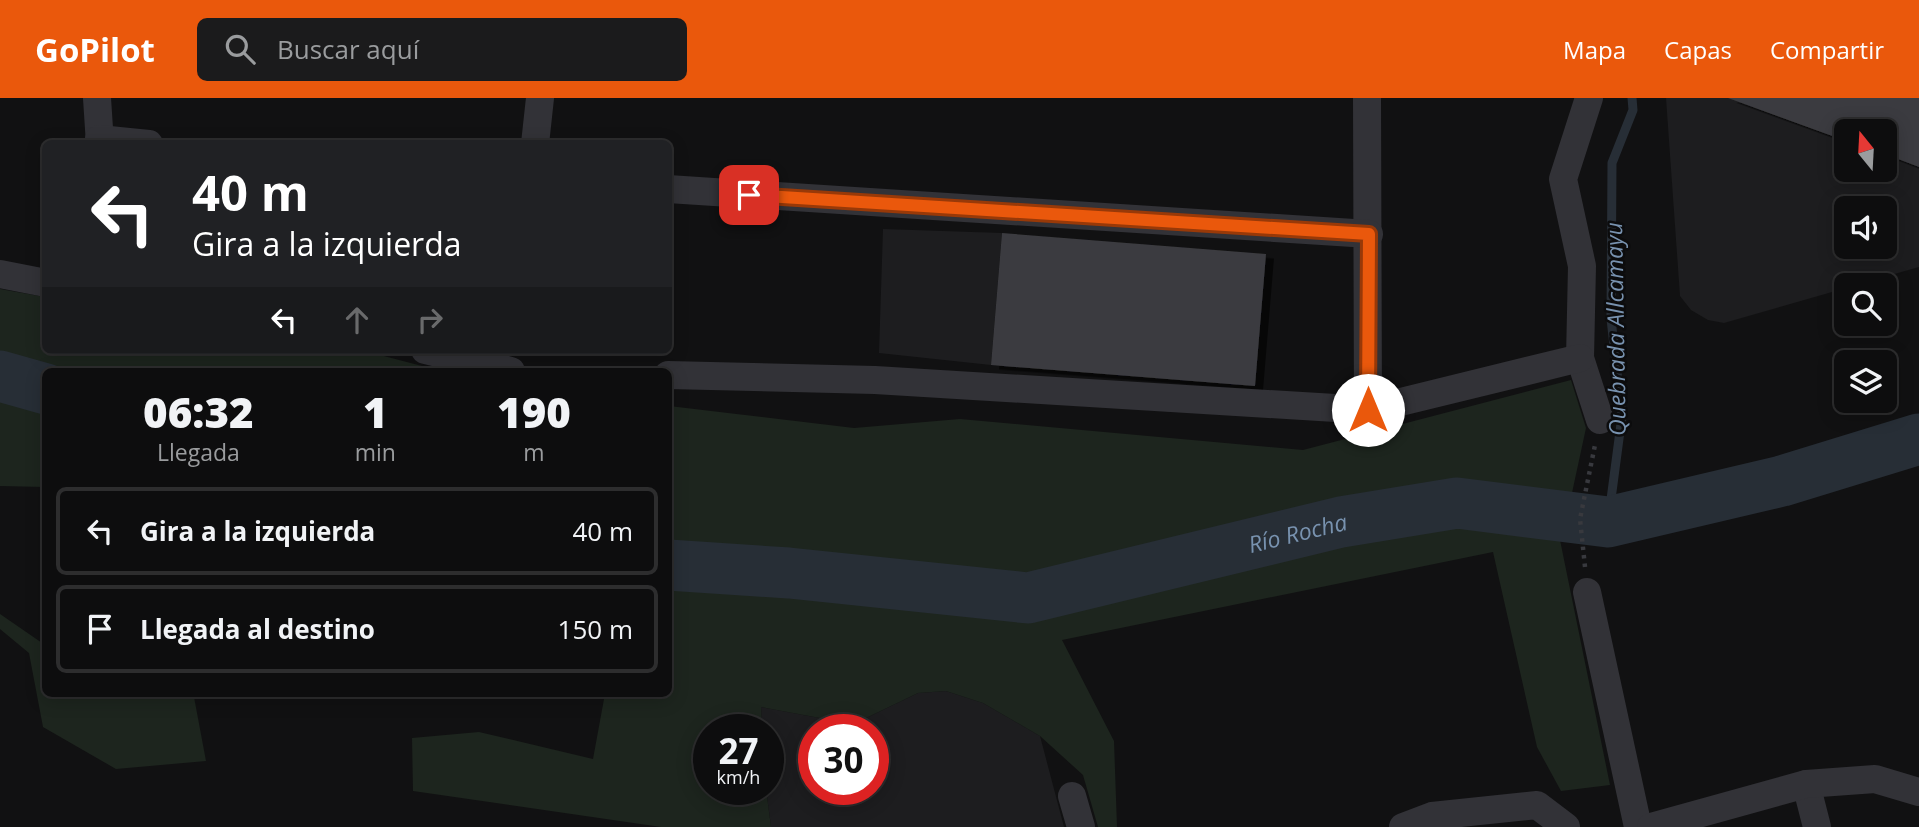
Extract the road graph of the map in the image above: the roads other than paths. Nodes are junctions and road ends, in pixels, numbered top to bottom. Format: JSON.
{"nodes":[{"id":1,"x":97,"y":98,"type":"edge"},
{"id":2,"x":540,"y":98,"type":"edge"},
{"id":3,"x":1367,"y":98,"type":"edge"},
{"id":4,"x":1589,"y":98,"type":"edge"},
{"id":5,"x":99,"y":140,"type":"edge"},
{"id":6,"x":535,"y":140,"type":"edge"},
{"id":7,"x":672,"y":189,"type":"edge"},
{"id":8,"x":1369,"y":234,"type":"junction"},
{"id":9,"x":0,"y":274,"type":"edge"},
{"id":10,"x":42,"y":283,"type":"edge"},
{"id":11,"x":442,"y":354,"type":"edge"},
{"id":12,"x":1580,"y":358,"type":"junction"},
{"id":13,"x":500,"y":368,"type":"edge"},
{"id":14,"x":672,"y":375,"type":"edge"},
{"id":15,"x":1368,"y":410,"type":"junction"},
{"id":16,"x":1600,"y":420,"type":"road end"},
{"id":17,"x":1587,"y":592,"type":"road end"},
{"id":18,"x":1806,"y":784,"type":"junction"},
{"id":19,"x":1919,"y":792,"type":"edge"},
{"id":20,"x":1072,"y":796,"type":"dead end"},
{"id":21,"x":1081,"y":827,"type":"edge"},
{"id":22,"x":1403,"y":827,"type":"edge"},
{"id":23,"x":1566,"y":827,"type":"edge"},
{"id":24,"x":1638,"y":827,"type":"edge"},
{"id":25,"x":1651,"y":827,"type":"edge"},
{"id":26,"x":1817,"y":827,"type":"edge"}],
"edges":[{"from":1,"to":5,"type":"street"},
{"from":2,"to":6,"type":"street"},
{"from":3,"to":8,"type":"street"},
{"from":4,"to":12,"type":"street"},
{"from":7,"to":8,"type":"street"},
{"from":8,"to":15,"type":"street"},
{"from":9,"to":10,"type":"street"},
{"from":11,"to":13,"type":"street"},
{"from":12,"to":15,"type":"street"},
{"from":12,"to":16,"type":"street"},
{"from":14,"to":15,"type":"street"},
{"from":17,"to":24,"type":"street"},
{"from":18,"to":19,"type":"street"},
{"from":18,"to":25,"type":"street"},
{"from":18,"to":26,"type":"street"},
{"from":20,"to":21,"type":"street"},
{"from":22,"to":23,"type":"street"}]}
